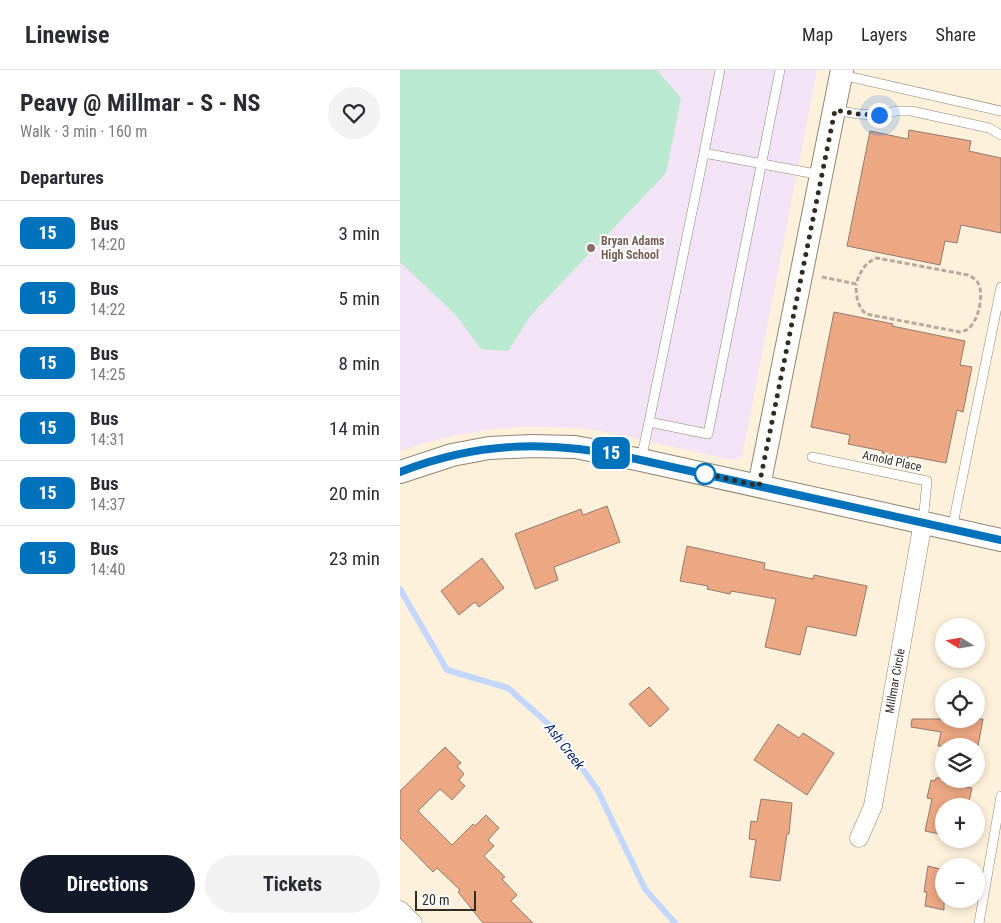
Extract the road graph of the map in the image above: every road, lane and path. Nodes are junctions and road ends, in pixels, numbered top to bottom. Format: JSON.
{"nodes":[{"id":1,"x":720,"y":70,"type":"edge"},
{"id":2,"x":780,"y":70,"type":"edge"},
{"id":3,"x":842,"y":72,"type":"edge"},
{"id":4,"x":835,"y":110,"type":"junction"},
{"id":5,"x":1001,"y":110,"type":"edge"},
{"id":6,"x":1001,"y":135,"type":"edge"},
{"id":7,"x":704,"y":153,"type":"junction"},
{"id":8,"x":761,"y":164,"type":"junction"},
{"id":9,"x":821,"y":175,"type":"junction"},
{"id":10,"x":802,"y":273,"type":"junction"},
{"id":11,"x":856,"y":284,"type":"junction"},
{"id":12,"x":1001,"y":287,"type":"edge"},
{"id":13,"x":650,"y":422,"type":"junction"},
{"id":14,"x":812,"y":457,"type":"dead end"},
{"id":15,"x":641,"y":460,"type":"junction"},
{"id":16,"x":400,"y":472,"type":"edge"},
{"id":17,"x":759,"y":486,"type":"junction"},
{"id":18,"x":923,"y":522,"type":"junction"},
{"id":19,"x":952,"y":529,"type":"junction"},
{"id":20,"x":1001,"y":540,"type":"edge"},
{"id":21,"x":1001,"y":796,"type":"edge"},
{"id":22,"x":859,"y":838,"type":"dead end"},
{"id":23,"x":400,"y":910,"type":"edge"},
{"id":24,"x":412,"y":923,"type":"edge"},
{"id":25,"x":980,"y":923,"type":"edge"}],
"edges":[{"from":1,"to":7,"type":"lane"},
{"from":2,"to":8,"type":"lane"},
{"from":3,"to":4,"type":"street"},
{"from":3,"to":5,"type":"lane"},
{"from":4,"to":6,"type":"lane"},
{"from":4,"to":9,"type":"street"},
{"from":7,"to":8,"type":"lane"},
{"from":7,"to":13,"type":"lane"},
{"from":8,"to":9,"type":"lane"},
{"from":8,"to":13,"type":"lane"},
{"from":9,"to":10,"type":"street"},
{"from":10,"to":11,"type":"path"},
{"from":10,"to":17,"type":"street"},
{"from":11,"to":11,"type":"path"},
{"from":12,"to":19,"type":"lane"},
{"from":13,"to":15,"type":"lane"},
{"from":14,"to":18,"type":"lane","name":"Arnold Place"},
{"from":15,"to":16,"type":"street"},
{"from":15,"to":17,"type":"street"},
{"from":17,"to":18,"type":"street"},
{"from":18,"to":19,"type":"street"},
{"from":18,"to":22,"type":"street","name":"Millmar Circle"},
{"from":19,"to":20,"type":"street"},
{"from":21,"to":25,"type":"lane"},
{"from":23,"to":24,"type":"street"}]}
